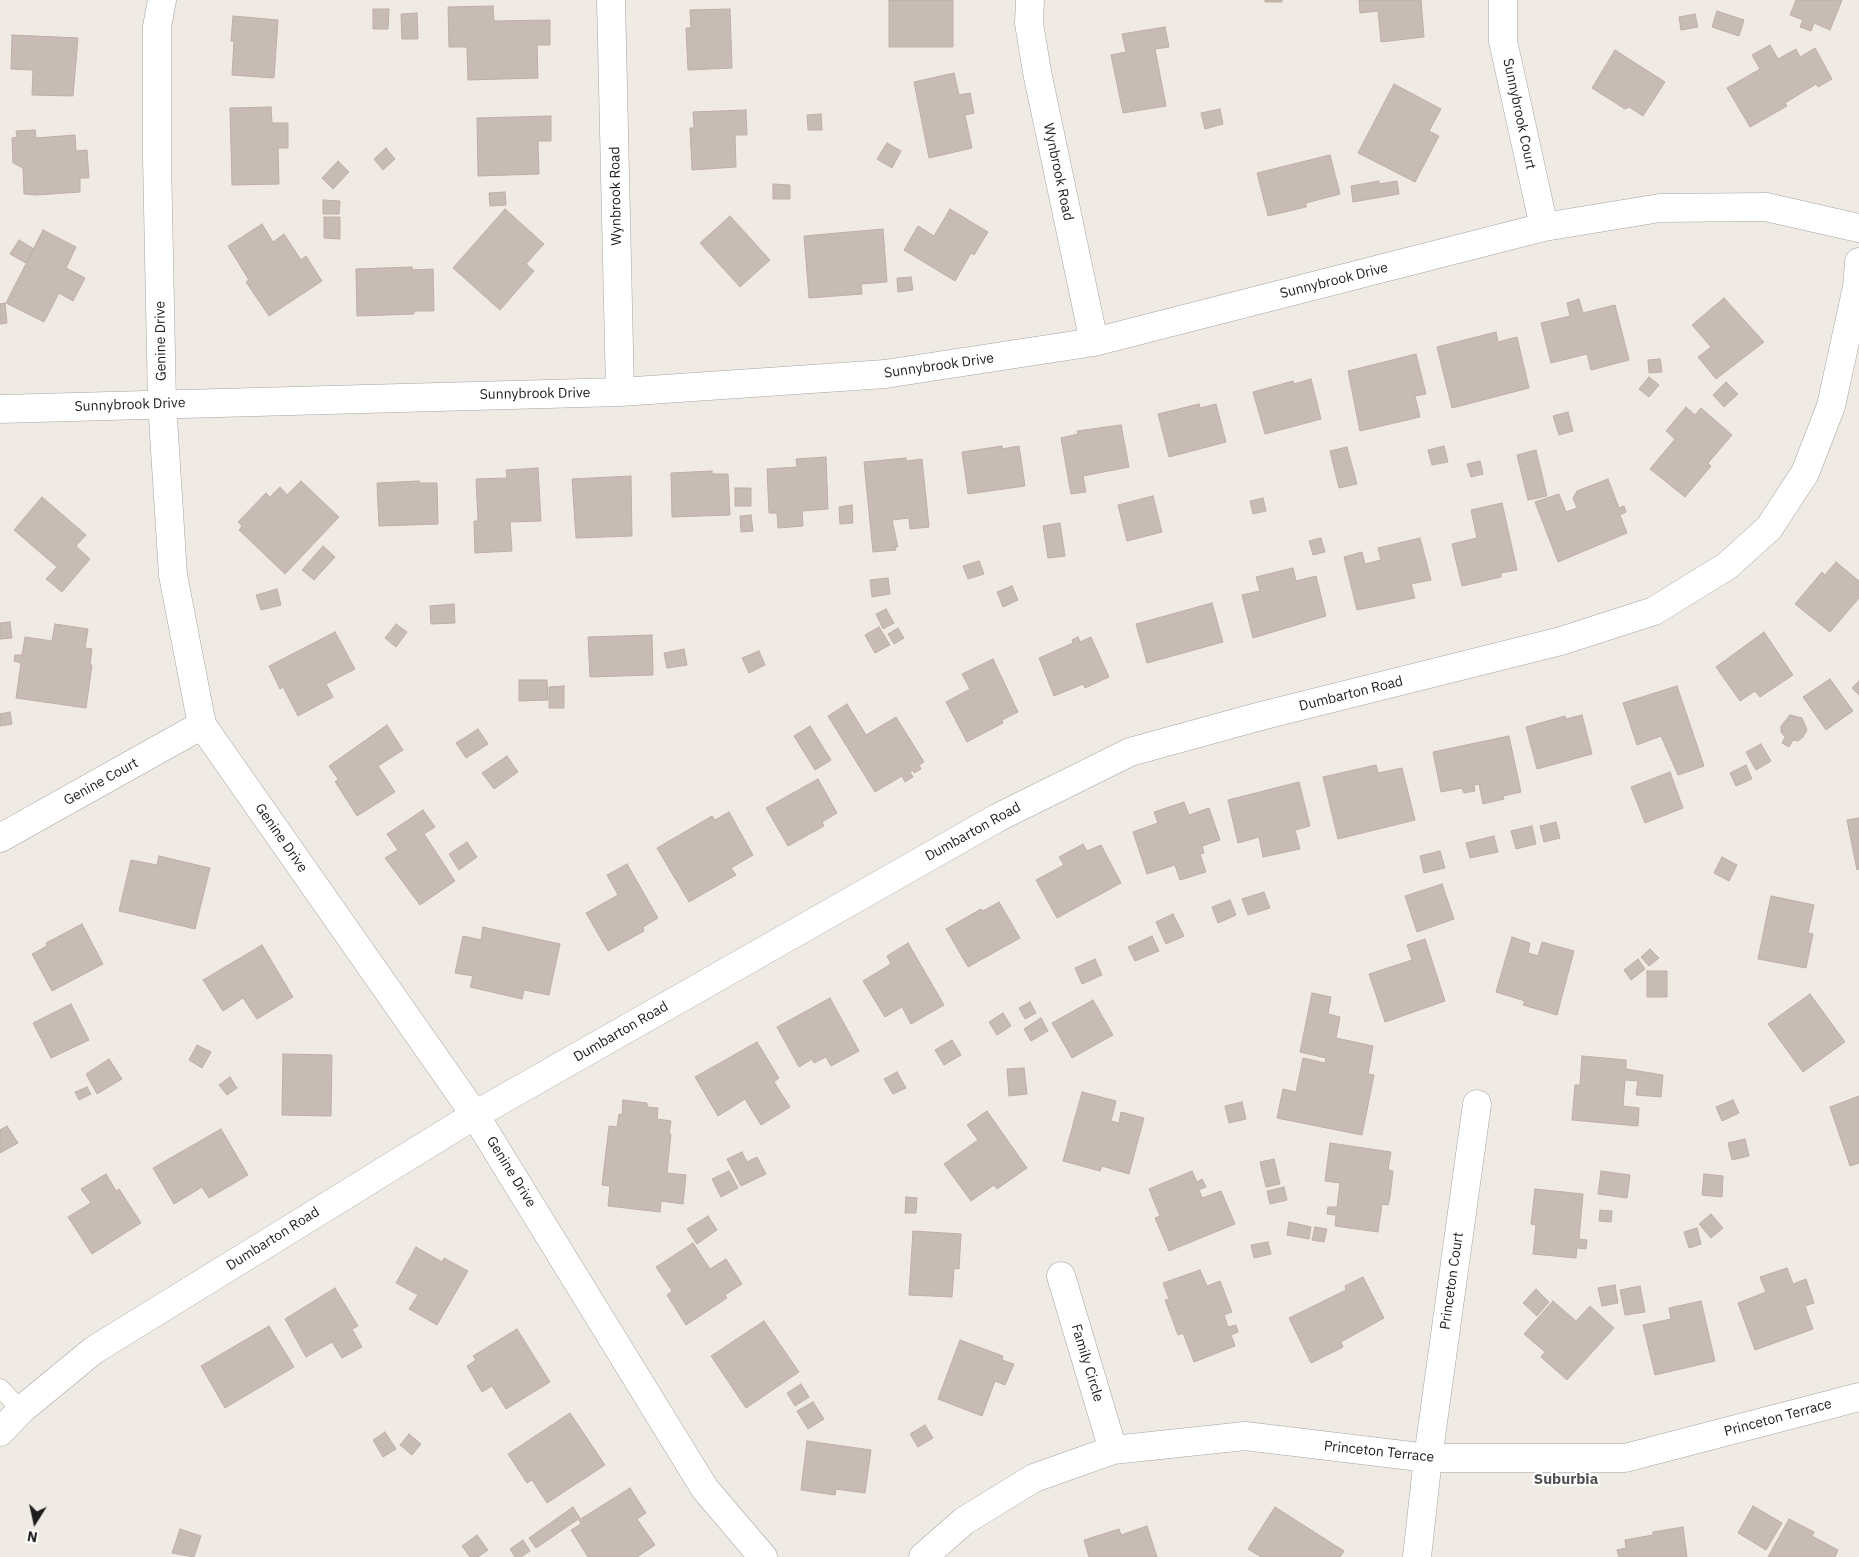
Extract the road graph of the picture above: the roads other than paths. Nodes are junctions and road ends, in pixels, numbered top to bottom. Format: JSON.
{"nodes":[{"id":1,"x":162,"y":0,"type":"edge"},
{"id":2,"x":611,"y":0,"type":"edge"},
{"id":3,"x":1030,"y":0,"type":"edge"},
{"id":4,"x":1503,"y":0,"type":"edge"},
{"id":5,"x":1544,"y":227,"type":"junction"},
{"id":6,"x":1859,"y":228,"type":"edge"},
{"id":7,"x":1859,"y":262,"type":"edge"},
{"id":8,"x":1094,"y":342,"type":"junction"},
{"id":9,"x":620,"y":392,"type":"junction"},
{"id":10,"x":162,"y":404,"type":"junction"},
{"id":11,"x":0,"y":409,"type":"edge"},
{"id":12,"x":202,"y":725,"type":"junction"},
{"id":13,"x":0,"y":838,"type":"edge"},
{"id":14,"x":1477,"y":1104,"type":"dead end"},
{"id":15,"x":476,"y":1115,"type":"junction"},
{"id":16,"x":1061,"y":1276,"type":"dead end"},
{"id":17,"x":0,"y":1388,"type":"edge"},
{"id":18,"x":1859,"y":1397,"type":"edge"},
{"id":19,"x":21,"y":1410,"type":"junction"},
{"id":20,"x":0,"y":1432,"type":"edge"},
{"id":21,"x":1113,"y":1450,"type":"junction"},
{"id":22,"x":1428,"y":1458,"type":"junction"},
{"id":23,"x":763,"y":1557,"type":"edge"},
{"id":24,"x":923,"y":1557,"type":"edge"},
{"id":25,"x":1418,"y":1557,"type":"edge"}],
"edges":[{"from":1,"to":10,"type":"street","name":"Genine Drive"},
{"from":2,"to":9,"type":"street","name":"Wynbrook Road"},
{"from":3,"to":8,"type":"street","name":"Wynbrook Road"},
{"from":4,"to":5,"type":"street","name":"Sunnybrook Court"},
{"from":5,"to":6,"type":"street","name":"Sunnybrook Drive"},
{"from":5,"to":8,"type":"street","name":"Sunnybrook Drive"},
{"from":7,"to":15,"type":"street","name":"Dumbarton Road"},
{"from":8,"to":9,"type":"street","name":"Sunnybrook Drive"},
{"from":9,"to":10,"type":"street","name":"Sunnybrook Drive"},
{"from":10,"to":11,"type":"street","name":"Sunnybrook Drive"},
{"from":10,"to":12,"type":"street","name":"Genine Drive"},
{"from":12,"to":13,"type":"street","name":"Genine Court"},
{"from":12,"to":15,"type":"street","name":"Genine Drive"},
{"from":14,"to":22,"type":"street","name":"Princeton Court"},
{"from":15,"to":19,"type":"street","name":"Dumbarton Road"},
{"from":15,"to":23,"type":"street","name":"Genine Drive"},
{"from":16,"to":21,"type":"street","name":"Family Circle"},
{"from":17,"to":19,"type":"lane"},
{"from":18,"to":22,"type":"street","name":"Princeton Terrace"},
{"from":19,"to":20,"type":"street","name":"Dumbarton Road"},
{"from":21,"to":22,"type":"street","name":"Princeton Terrace"},
{"from":21,"to":24,"type":"street","name":"Princeton Terrace"},
{"from":22,"to":25,"type":"street","name":"Princeton Court"}]}
